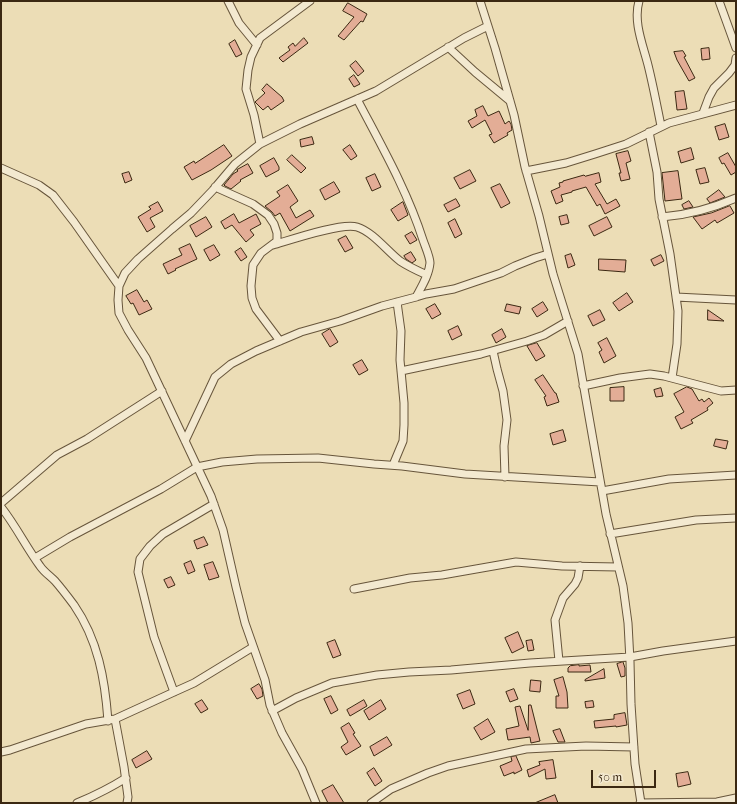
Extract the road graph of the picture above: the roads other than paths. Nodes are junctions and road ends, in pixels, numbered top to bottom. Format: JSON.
{"nodes":[{"id":1,"x":228,"y":1,"type":"edge"},
{"id":2,"x":310,"y":1,"type":"edge"},
{"id":3,"x":480,"y":1,"type":"edge"},
{"id":4,"x":719,"y":1,"type":"edge"},
{"id":5,"x":636,"y":3,"type":"edge"},
{"id":6,"x":488,"y":26,"type":"junction"},
{"id":7,"x":257,"y":46,"type":"junction"},
{"id":8,"x":448,"y":47,"type":"junction"},
{"id":9,"x":736,"y":48,"type":"edge"},
{"id":10,"x":736,"y":58,"type":"edge"},
{"id":11,"x":357,"y":100,"type":"junction"},
{"id":12,"x":510,"y":102,"type":"junction"},
{"id":13,"x":736,"y":105,"type":"edge"},
{"id":14,"x":703,"y":113,"type":"junction"},
{"id":15,"x":662,"y":126,"type":"junction"},
{"id":16,"x":649,"y":132,"type":"junction"},
{"id":17,"x":260,"y":144,"type":"junction"},
{"id":18,"x":1,"y":168,"type":"edge"},
{"id":19,"x":526,"y":171,"type":"junction"},
{"id":20,"x":216,"y":187,"type":"junction"},
{"id":21,"x":736,"y":198,"type":"edge"},
{"id":22,"x":662,"y":217,"type":"junction"},
{"id":23,"x":271,"y":246,"type":"junction"},
{"id":24,"x":548,"y":254,"type":"junction"},
{"id":25,"x":428,"y":275,"type":"junction"},
{"id":26,"x":119,"y":286,"type":"junction"},
{"id":27,"x":676,"y":296,"type":"junction"},
{"id":28,"x":416,"y":297,"type":"junction"},
{"id":29,"x":736,"y":300,"type":"edge"},
{"id":30,"x":397,"y":302,"type":"junction"},
{"id":31,"x":568,"y":321,"type":"junction"},
{"id":32,"x":280,"y":341,"type":"junction"},
{"id":33,"x":493,"y":351,"type":"junction"},
{"id":34,"x":401,"y":371,"type":"junction"},
{"id":35,"x":672,"y":378,"type":"junction"},
{"id":36,"x":584,"y":386,"type":"junction"},
{"id":37,"x":736,"y":390,"type":"edge"},
{"id":38,"x":162,"y":391,"type":"junction"},
{"id":39,"x":185,"y":441,"type":"junction"},
{"id":40,"x":393,"y":465,"type":"junction"},
{"id":41,"x":197,"y":467,"type":"junction"},
{"id":42,"x":736,"y":475,"type":"edge"},
{"id":43,"x":505,"y":477,"type":"junction"},
{"id":44,"x":600,"y":482,"type":"junction"},
{"id":45,"x":602,"y":491,"type":"junction"},
{"id":46,"x":1,"y":503,"type":"edge"},
{"id":47,"x":214,"y":504,"type":"junction"},
{"id":48,"x":1,"y":507,"type":"edge"},
{"id":49,"x":736,"y":518,"type":"edge"},
{"id":50,"x":610,"y":534,"type":"junction"},
{"id":51,"x":35,"y":558,"type":"junction"},
{"id":52,"x":580,"y":566,"type":"junction"},
{"id":53,"x":618,"y":567,"type":"junction"},
{"id":54,"x":354,"y":589,"type":"dead end"},
{"id":55,"x":736,"y":641,"type":"edge"},
{"id":56,"x":253,"y":647,"type":"junction"},
{"id":57,"x":630,"y":657,"type":"junction"},
{"id":58,"x":559,"y":661,"type":"junction"},
{"id":59,"x":174,"y":692,"type":"junction"},
{"id":60,"x":272,"y":712,"type":"junction"},
{"id":61,"x":111,"y":720,"type":"junction"},
{"id":62,"x":634,"y":747,"type":"junction"},
{"id":63,"x":1,"y":752,"type":"edge"},
{"id":64,"x":126,"y":778,"type":"junction"},
{"id":65,"x":736,"y":798,"type":"edge"},
{"id":66,"x":77,"y":803,"type":"edge"},
{"id":67,"x":127,"y":803,"type":"edge"},
{"id":68,"x":316,"y":803,"type":"edge"},
{"id":69,"x":371,"y":803,"type":"edge"},
{"id":70,"x":640,"y":803,"type":"edge"}],
"edges":[{"from":1,"to":7,"type":"street"},
{"from":2,"to":7,"type":"street"},
{"from":3,"to":6,"type":"street"},
{"from":4,"to":9,"type":"street"},
{"from":5,"to":15,"type":"street"},
{"from":6,"to":8,"type":"street"},
{"from":6,"to":12,"type":"street"},
{"from":7,"to":17,"type":"street"},
{"from":8,"to":11,"type":"street"},
{"from":8,"to":12,"type":"street"},
{"from":10,"to":14,"type":"street"},
{"from":11,"to":17,"type":"street"},
{"from":11,"to":25,"type":"street"},
{"from":12,"to":19,"type":"street"},
{"from":13,"to":14,"type":"street"},
{"from":14,"to":15,"type":"street"},
{"from":15,"to":16,"type":"street"},
{"from":16,"to":19,"type":"street"},
{"from":16,"to":22,"type":"street"},
{"from":17,"to":20,"type":"street"},
{"from":18,"to":26,"type":"street"},
{"from":19,"to":24,"type":"street"},
{"from":20,"to":23,"type":"street"},
{"from":20,"to":26,"type":"street"},
{"from":21,"to":22,"type":"street"},
{"from":22,"to":27,"type":"street"},
{"from":23,"to":25,"type":"street"},
{"from":23,"to":32,"type":"street"},
{"from":24,"to":28,"type":"street"},
{"from":24,"to":31,"type":"street"},
{"from":25,"to":28,"type":"street"},
{"from":26,"to":38,"type":"street"},
{"from":27,"to":29,"type":"street"},
{"from":27,"to":35,"type":"street"},
{"from":28,"to":30,"type":"street"},
{"from":30,"to":32,"type":"street"},
{"from":30,"to":34,"type":"street"},
{"from":31,"to":33,"type":"street"},
{"from":31,"to":36,"type":"street"},
{"from":32,"to":39,"type":"street"},
{"from":33,"to":34,"type":"street"},
{"from":33,"to":43,"type":"street"},
{"from":34,"to":40,"type":"street"},
{"from":35,"to":36,"type":"street"},
{"from":35,"to":37,"type":"street"},
{"from":36,"to":44,"type":"street"},
{"from":38,"to":39,"type":"street"},
{"from":38,"to":46,"type":"street"},
{"from":39,"to":41,"type":"street"},
{"from":40,"to":41,"type":"street"},
{"from":40,"to":43,"type":"street"},
{"from":41,"to":47,"type":"street"},
{"from":41,"to":51,"type":"street"},
{"from":42,"to":45,"type":"street"},
{"from":43,"to":44,"type":"street"},
{"from":44,"to":45,"type":"street"},
{"from":45,"to":50,"type":"street"},
{"from":47,"to":56,"type":"street"},
{"from":47,"to":59,"type":"street"},
{"from":48,"to":51,"type":"street"},
{"from":49,"to":50,"type":"street"},
{"from":50,"to":53,"type":"street"},
{"from":51,"to":61,"type":"street"},
{"from":52,"to":53,"type":"street"},
{"from":52,"to":54,"type":"street"},
{"from":52,"to":58,"type":"street"},
{"from":53,"to":57,"type":"street"},
{"from":55,"to":57,"type":"street"},
{"from":56,"to":59,"type":"street"},
{"from":56,"to":60,"type":"street"},
{"from":57,"to":58,"type":"street"},
{"from":57,"to":62,"type":"street"},
{"from":58,"to":60,"type":"street"},
{"from":59,"to":61,"type":"street"},
{"from":60,"to":68,"type":"street"},
{"from":61,"to":63,"type":"street"},
{"from":61,"to":64,"type":"street"},
{"from":62,"to":69,"type":"street"},
{"from":62,"to":70,"type":"street"},
{"from":64,"to":66,"type":"street"},
{"from":64,"to":67,"type":"street"},
{"from":65,"to":70,"type":"street"}]}
